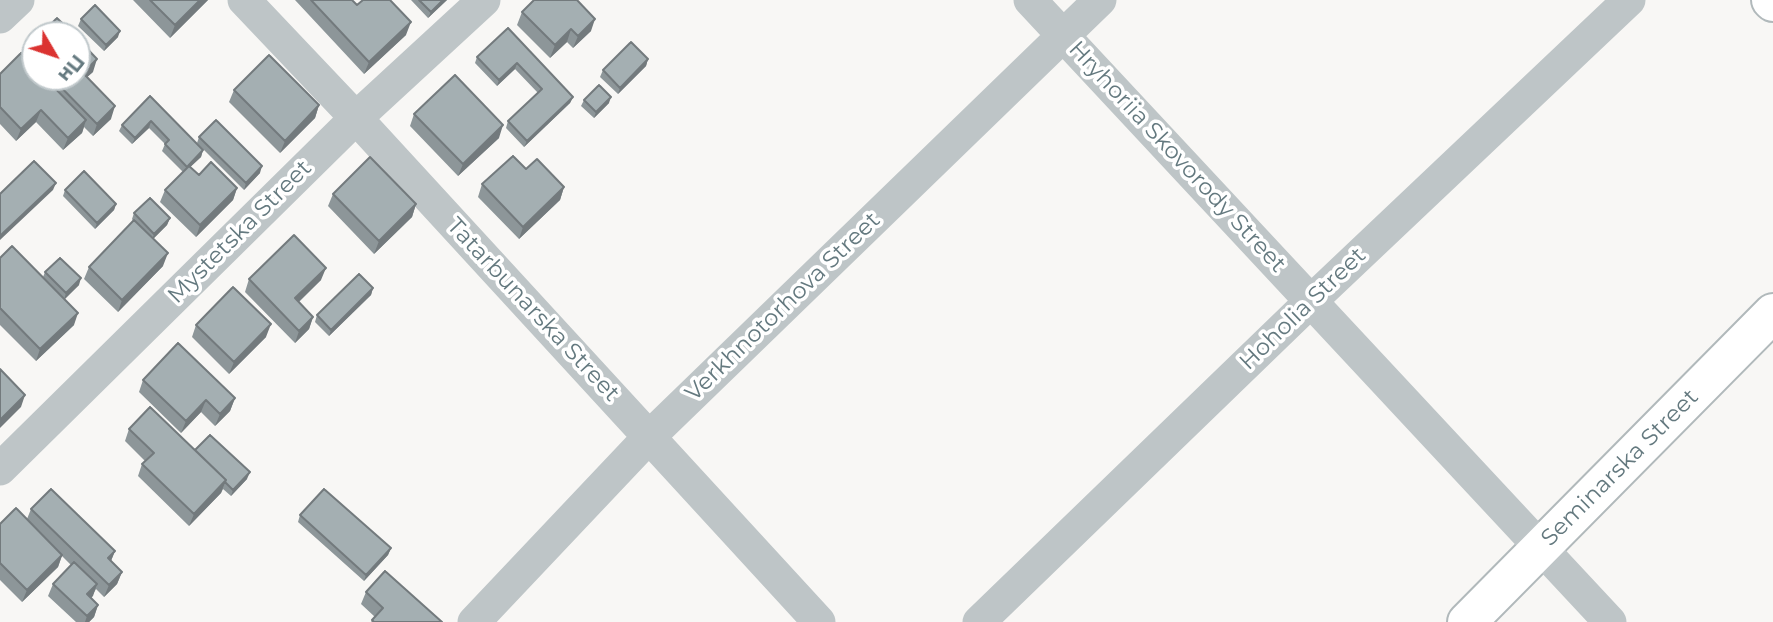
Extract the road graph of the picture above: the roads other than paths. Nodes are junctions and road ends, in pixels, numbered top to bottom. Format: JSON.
{"nodes":[{"id":1,"x":18,"y":0,"type":"edge"},
{"id":2,"x":244,"y":0,"type":"edge"},
{"id":3,"x":484,"y":0,"type":"edge"},
{"id":4,"x":1030,"y":0,"type":"edge"},
{"id":5,"x":1100,"y":0,"type":"edge"},
{"id":6,"x":1629,"y":0,"type":"edge"},
{"id":7,"x":0,"y":18,"type":"edge"},
{"id":8,"x":1065,"y":35,"type":"junction"},
{"id":9,"x":356,"y":118,"type":"junction"},
{"id":10,"x":1310,"y":302,"type":"junction"},
{"id":11,"x":1773,"y":313,"type":"edge"},
{"id":12,"x":649,"y":437,"type":"junction"},
{"id":13,"x":0,"y":469,"type":"edge"},
{"id":14,"x":1542,"y":548,"type":"junction"},
{"id":15,"x":474,"y":622,"type":"edge"},
{"id":16,"x":819,"y":622,"type":"edge"},
{"id":17,"x":979,"y":622,"type":"edge"},
{"id":18,"x":1468,"y":622,"type":"edge"},
{"id":19,"x":1610,"y":622,"type":"edge"}],
"edges":[{"from":1,"to":7,"type":"street"},
{"from":2,"to":9,"type":"street","name":"Tatarbunarska Street"},
{"from":3,"to":9,"type":"street","name":"Mystetska Street"},
{"from":4,"to":8,"type":"street","name":"Hryhoriia Skovorody Street"},
{"from":5,"to":8,"type":"street","name":"Verkhnotorhova Street"},
{"from":6,"to":10,"type":"street","name":"Hoholia Street"},
{"from":8,"to":10,"type":"street","name":"Hryhoriia Skovorody Street"},
{"from":8,"to":12,"type":"street","name":"Verkhnotorhova Street"},
{"from":9,"to":12,"type":"street","name":"Tatarbunarska Street"},
{"from":9,"to":13,"type":"street","name":"Mystetska Street"},
{"from":10,"to":14,"type":"street","name":"Hryhoriia Skovorody Street"},
{"from":10,"to":17,"type":"street","name":"Hoholia Street"},
{"from":11,"to":14,"type":"street","name":"Seminarska Street"},
{"from":12,"to":15,"type":"street","name":"Verkhnotorhova Street"},
{"from":12,"to":16,"type":"street","name":"Tatarbunarska Street"},
{"from":14,"to":18,"type":"street","name":"Seminarska Street"},
{"from":14,"to":19,"type":"street","name":"Hryhoriia Skovorody Street"}]}
